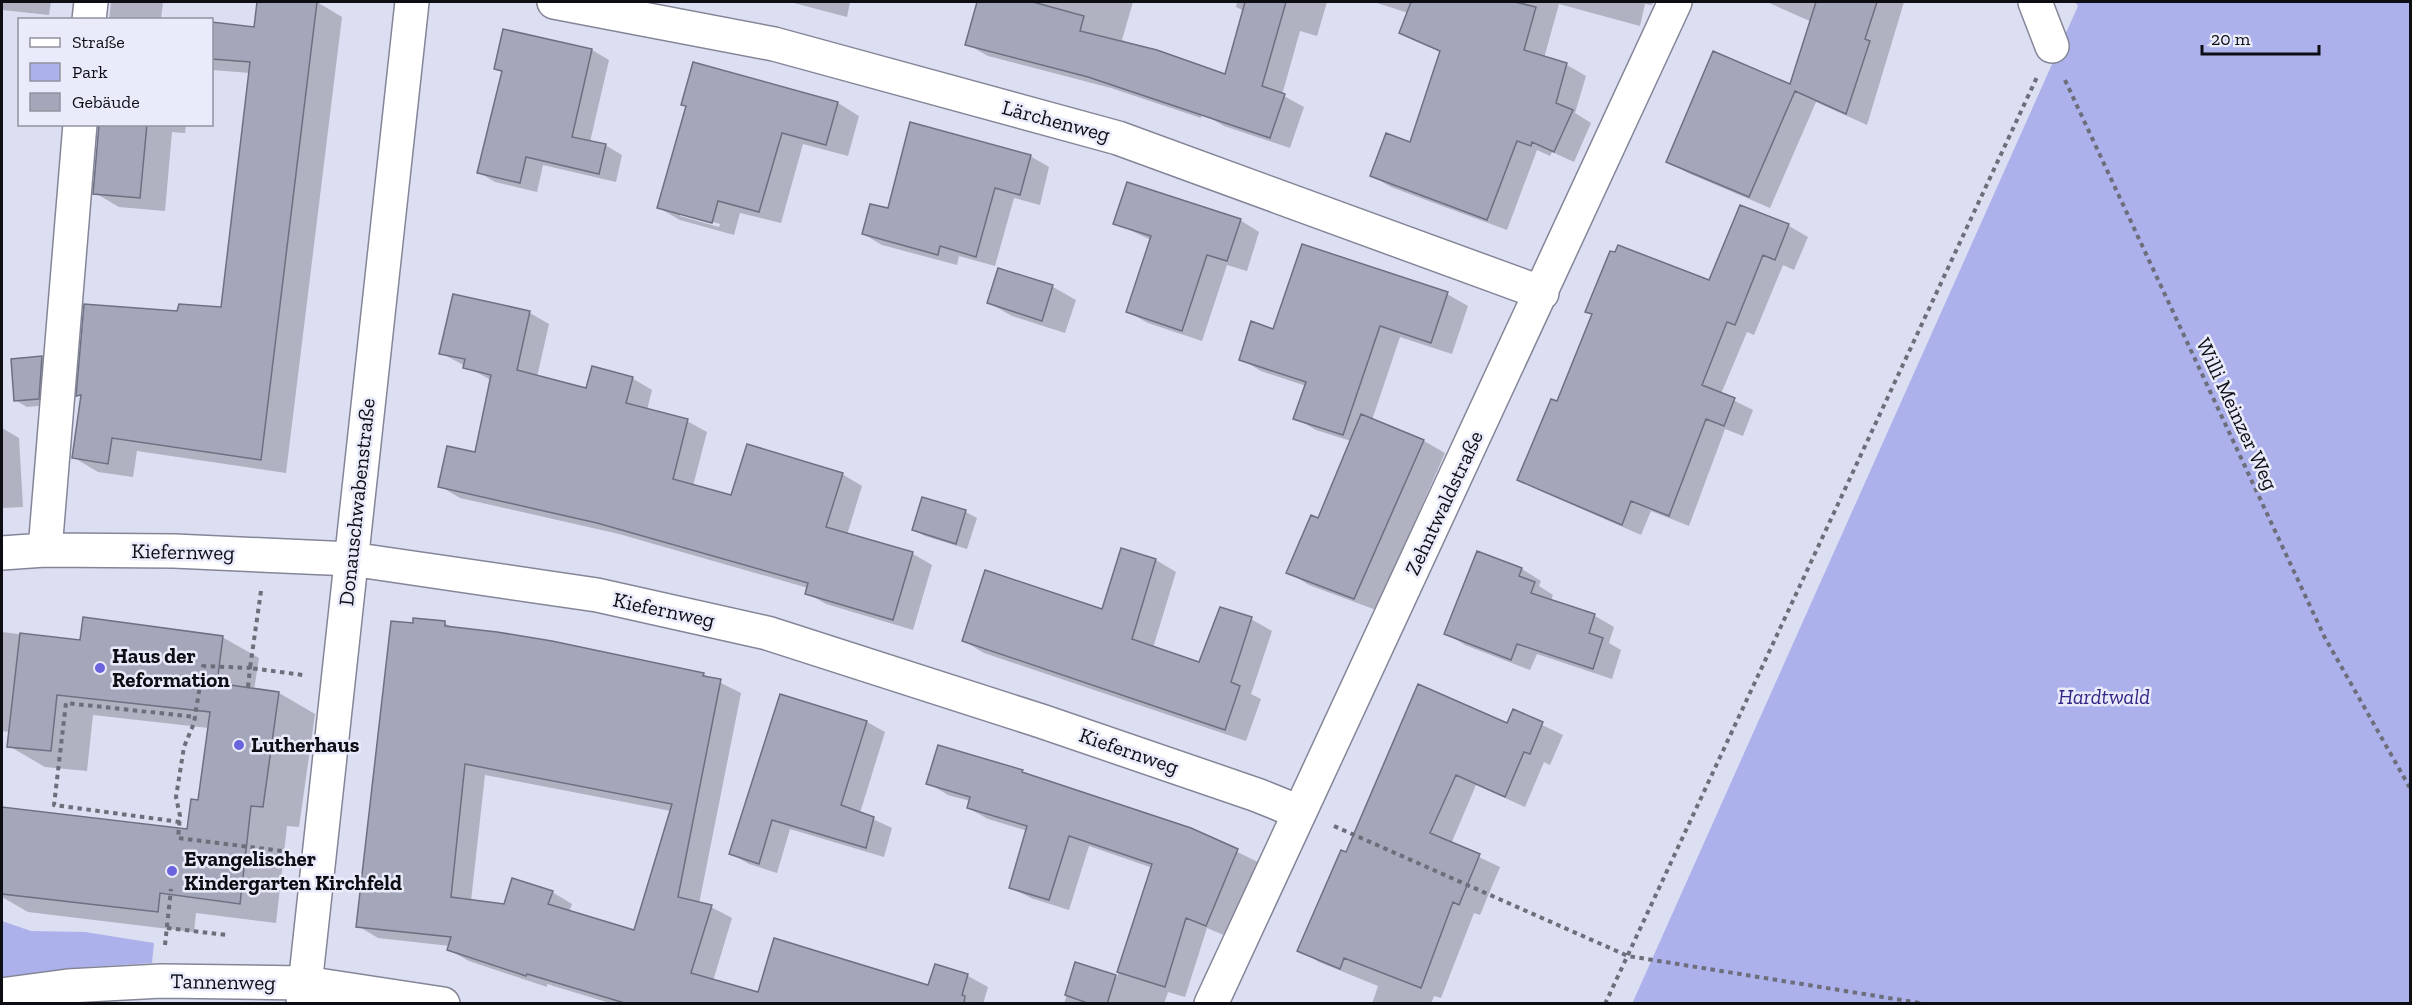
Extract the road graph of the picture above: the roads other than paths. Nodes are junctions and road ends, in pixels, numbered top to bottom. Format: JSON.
{"nodes":[{"id":1,"x":91,"y":2,"type":"edge"},
{"id":2,"x":412,"y":2,"type":"edge"},
{"id":3,"x":554,"y":2,"type":"edge"},
{"id":4,"x":1675,"y":2,"type":"edge"},
{"id":5,"x":2035,"y":2,"type":"edge"},
{"id":6,"x":89,"y":18,"type":"edge"},
{"id":7,"x":2052,"y":46,"type":"road end"},
{"id":8,"x":80,"y":126,"type":"edge"},
{"id":9,"x":1542,"y":293,"type":"junction"},
{"id":10,"x":45,"y":550,"type":"junction"},
{"id":11,"x":2,"y":553,"type":"edge"},
{"id":12,"x":351,"y":559,"type":"junction"},
{"id":13,"x":1300,"y":811,"type":"junction"},
{"id":14,"x":304,"y":993,"type":"edge"},
{"id":15,"x":2,"y":995,"type":"edge"},
{"id":16,"x":443,"y":1004,"type":"edge"},
{"id":17,"x":1212,"y":1004,"type":"edge"}],
"edges":[{"from":1,"to":6,"type":"street"},
{"from":2,"to":12,"type":"street","name":"Donauschwabenstraße"},
{"from":3,"to":9,"type":"street","name":"Lärchenweg"},
{"from":4,"to":9,"type":"street","name":"Zehntwaldstraße"},
{"from":5,"to":7,"type":"street"},
{"from":8,"to":10,"type":"street"},
{"from":9,"to":13,"type":"street","name":"Zehntwaldstraße"},
{"from":10,"to":11,"type":"street","name":"Kiefernweg"},
{"from":10,"to":12,"type":"street","name":"Kiefernweg"},
{"from":12,"to":13,"type":"street","name":"Kiefernweg"},
{"from":12,"to":14,"type":"street","name":"Donauschwabenstraße"},
{"from":13,"to":17,"type":"street","name":"Zehntwaldstraße"},
{"from":14,"to":15,"type":"street","name":"Tannenweg"},
{"from":14,"to":16,"type":"street","name":"Tannenweg"}]}
